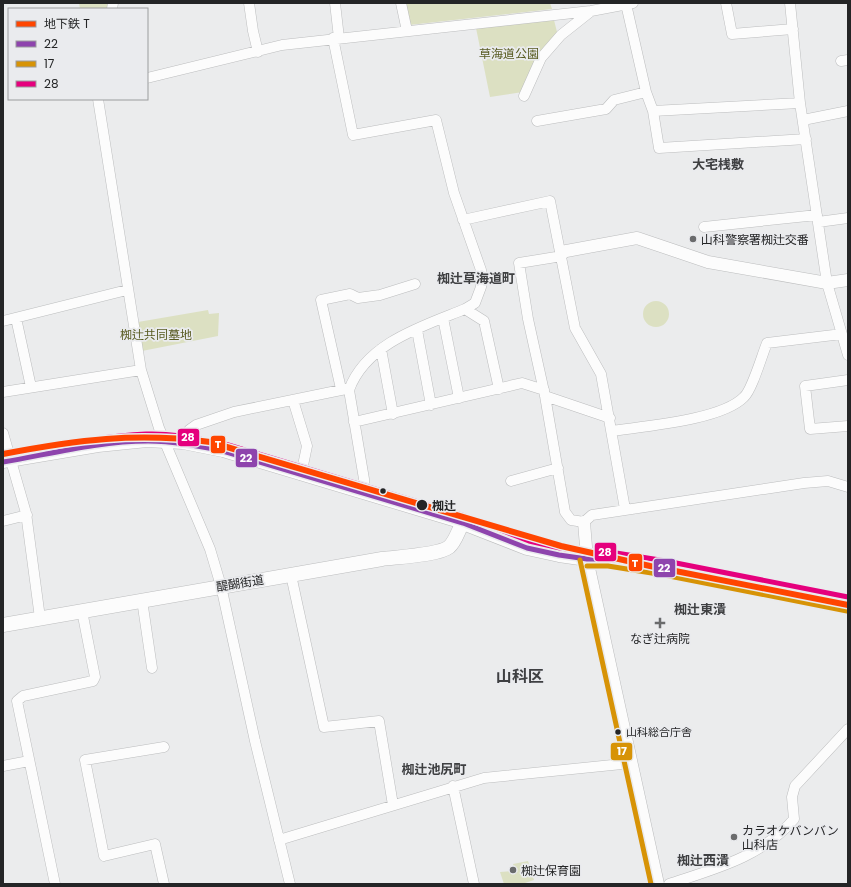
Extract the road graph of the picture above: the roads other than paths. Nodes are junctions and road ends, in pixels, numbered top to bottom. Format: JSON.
{"nodes":[{"id":1,"x":249,"y":3,"type":"edge"},
{"id":2,"x":334,"y":3,"type":"edge"},
{"id":3,"x":401,"y":3,"type":"edge"},
{"id":4,"x":726,"y":3,"type":"edge"},
{"id":5,"x":790,"y":3,"type":"edge"},
{"id":6,"x":629,"y":4,"type":"edge"},
{"id":7,"x":591,"y":11,"type":"junction"},
{"id":8,"x":793,"y":30,"type":"junction"},
{"id":9,"x":407,"y":31,"type":"junction"},
{"id":10,"x":336,"y":38,"type":"junction"},
{"id":11,"x":258,"y":52,"type":"junction"},
{"id":12,"x":148,"y":78,"type":"edge"},
{"id":13,"x":646,"y":92,"type":"junction"},
{"id":14,"x":524,"y":96,"type":"dead end"},
{"id":15,"x":98,"y":100,"type":"edge"},
{"id":16,"x":800,"y":103,"type":"junction"},
{"id":17,"x":653,"y":111,"type":"junction"},
{"id":18,"x":848,"y":112,"type":"edge"},
{"id":19,"x":803,"y":120,"type":"junction"},
{"id":20,"x":537,"y":121,"type":"dead end"},
{"id":21,"x":806,"y":139,"type":"junction"},
{"id":22,"x":817,"y":218,"type":"junction"},
{"id":23,"x":848,"y":218,"type":"edge"},
{"id":24,"x":464,"y":220,"type":"junction"},
{"id":25,"x":704,"y":227,"type":"dead end"},
{"id":26,"x":561,"y":254,"type":"junction"},
{"id":27,"x":848,"y":280,"type":"edge"},
{"id":28,"x":827,"y":283,"type":"junction"},
{"id":29,"x":415,"y":284,"type":"dead end"},
{"id":30,"x":127,"y":290,"type":"junction"},
{"id":31,"x":465,"y":309,"type":"junction"},
{"id":32,"x":16,"y":318,"type":"junction"},
{"id":33,"x":443,"y":318,"type":"junction"},
{"id":34,"x":3,"y":321,"type":"edge"},
{"id":35,"x":417,"y":330,"type":"junction"},
{"id":36,"x":842,"y":334,"type":"junction"},
{"id":37,"x":381,"y":349,"type":"junction"},
{"id":38,"x":848,"y":355,"type":"edge"},
{"id":39,"x":141,"y":370,"type":"junction"},
{"id":40,"x":848,"y":380,"type":"edge"},
{"id":41,"x":31,"y":387,"type":"junction"},
{"id":42,"x":499,"y":388,"type":"junction"},
{"id":43,"x":345,"y":389,"type":"junction"},
{"id":44,"x":3,"y":392,"type":"edge"},
{"id":45,"x":545,"y":393,"type":"junction"},
{"id":46,"x":459,"y":398,"type":"junction"},
{"id":47,"x":293,"y":400,"type":"junction"},
{"id":48,"x":431,"y":404,"type":"junction"},
{"id":49,"x":393,"y":414,"type":"junction"},
{"id":50,"x":610,"y":418,"type":"junction"},
{"id":51,"x":354,"y":422,"type":"junction"},
{"id":52,"x":848,"y":426,"type":"edge"},
{"id":53,"x":612,"y":431,"type":"junction"},
{"id":54,"x":3,"y":433,"type":"edge"},
{"id":55,"x":165,"y":441,"type":"junction"},
{"id":56,"x":190,"y":444,"type":"junction"},
{"id":57,"x":8,"y":461,"type":"edge"},
{"id":58,"x":558,"y":468,"type":"junction"},
{"id":59,"x":300,"y":475,"type":"junction"},
{"id":60,"x":511,"y":481,"type":"dead end"},
{"id":61,"x":848,"y":487,"type":"edge"},
{"id":62,"x":364,"y":493,"type":"junction"},
{"id":63,"x":625,"y":509,"type":"junction"},
{"id":64,"x":26,"y":515,"type":"junction"},
{"id":65,"x":3,"y":521,"type":"edge"},
{"id":66,"x":584,"y":522,"type":"junction"},
{"id":67,"x":463,"y":523,"type":"junction"},
{"id":68,"x":587,"y":559,"type":"junction"},
{"id":69,"x":291,"y":575,"type":"junction"},
{"id":70,"x":221,"y":586,"type":"junction"},
{"id":71,"x":142,"y":600,"type":"junction"},
{"id":72,"x":848,"y":604,"type":"edge"},
{"id":73,"x":82,"y":611,"type":"junction"},
{"id":74,"x":40,"y":618,"type":"junction"},
{"id":75,"x":3,"y":625,"type":"edge"},
{"id":76,"x":152,"y":668,"type":"dead end"},
{"id":77,"x":848,"y":729,"type":"edge"},
{"id":78,"x":164,"y":747,"type":"dead end"},
{"id":79,"x":29,"y":761,"type":"junction"},
{"id":80,"x":632,"y":762,"type":"junction"},
{"id":81,"x":3,"y":766,"type":"edge"},
{"id":82,"x":453,"y":786,"type":"junction"},
{"id":83,"x":392,"y":805,"type":"junction"},
{"id":84,"x":279,"y":840,"type":"junction"},
{"id":85,"x":55,"y":884,"type":"edge"},
{"id":86,"x":164,"y":884,"type":"edge"},
{"id":87,"x":290,"y":884,"type":"edge"},
{"id":88,"x":474,"y":884,"type":"edge"},
{"id":89,"x":658,"y":884,"type":"edge"},
{"id":90,"x":668,"y":884,"type":"edge"}],
"edges":[{"from":1,"to":11,"type":"street"},
{"from":2,"to":10,"type":"street"},
{"from":3,"to":9,"type":"street"},
{"from":4,"to":8,"type":"street"},
{"from":5,"to":8,"type":"street"},
{"from":6,"to":7,"type":"street"},
{"from":6,"to":13,"type":"street"},
{"from":7,"to":9,"type":"street"},
{"from":7,"to":14,"type":"street"},
{"from":8,"to":16,"type":"street"},
{"from":9,"to":10,"type":"street"},
{"from":10,"to":11,"type":"street"},
{"from":10,"to":24,"type":"street"},
{"from":11,"to":12,"type":"street"},
{"from":13,"to":17,"type":"street"},
{"from":13,"to":20,"type":"street"},
{"from":15,"to":30,"type":"street"},
{"from":16,"to":17,"type":"street"},
{"from":16,"to":19,"type":"street"},
{"from":17,"to":21,"type":"street"},
{"from":18,"to":19,"type":"street"},
{"from":19,"to":21,"type":"street"},
{"from":21,"to":22,"type":"street"},
{"from":22,"to":23,"type":"street"},
{"from":22,"to":25,"type":"street"},
{"from":22,"to":28,"type":"street"},
{"from":24,"to":26,"type":"street"},
{"from":24,"to":31,"type":"street"},
{"from":26,"to":28,"type":"street"},
{"from":26,"to":45,"type":"street"},
{"from":26,"to":50,"type":"street"},
{"from":27,"to":28,"type":"street"},
{"from":28,"to":36,"type":"street"},
{"from":29,"to":43,"type":"street"},
{"from":30,"to":32,"type":"street"},
{"from":30,"to":39,"type":"street"},
{"from":31,"to":33,"type":"street"},
{"from":31,"to":42,"type":"street"},
{"from":32,"to":34,"type":"street"},
{"from":32,"to":41,"type":"street"},
{"from":33,"to":35,"type":"street"},
{"from":33,"to":46,"type":"street"},
{"from":35,"to":37,"type":"street"},
{"from":35,"to":48,"type":"street"},
{"from":36,"to":38,"type":"street"},
{"from":36,"to":53,"type":"street"},
{"from":37,"to":43,"type":"street"},
{"from":37,"to":49,"type":"street"},
{"from":39,"to":41,"type":"street"},
{"from":39,"to":55,"type":"street"},
{"from":40,"to":52,"type":"street"},
{"from":41,"to":44,"type":"street"},
{"from":42,"to":45,"type":"street"},
{"from":42,"to":46,"type":"street"},
{"from":43,"to":47,"type":"street"},
{"from":43,"to":51,"type":"street"},
{"from":45,"to":50,"type":"street"},
{"from":45,"to":58,"type":"street"},
{"from":46,"to":48,"type":"street"},
{"from":47,"to":56,"type":"street"},
{"from":47,"to":59,"type":"street"},
{"from":48,"to":49,"type":"street"},
{"from":49,"to":51,"type":"street"},
{"from":50,"to":53,"type":"street"},
{"from":51,"to":62,"type":"street"},
{"from":53,"to":63,"type":"street"},
{"from":54,"to":57,"type":"street"},
{"from":55,"to":56,"type":"street"},
{"from":55,"to":57,"type":"street"},
{"from":55,"to":70,"type":"street"},
{"from":56,"to":59,"type":"street"},
{"from":57,"to":64,"type":"street"},
{"from":58,"to":60,"type":"street"},
{"from":58,"to":66,"type":"street"},
{"from":59,"to":62,"type":"street"},
{"from":61,"to":63,"type":"street"},
{"from":62,"to":67,"type":"street"},
{"from":63,"to":66,"type":"street"},
{"from":64,"to":65,"type":"street"},
{"from":64,"to":74,"type":"street"},
{"from":66,"to":68,"type":"street"},
{"from":67,"to":68,"type":"main road"},
{"from":67,"to":69,"type":"main road","name":"醍醐街道"},
{"from":68,"to":72,"type":"main road"},
{"from":68,"to":80,"type":"street"},
{"from":69,"to":70,"type":"main road","name":"醍醐街道"},
{"from":69,"to":83,"type":"street"},
{"from":70,"to":71,"type":"main road","name":"醍醐街道"},
{"from":70,"to":84,"type":"street"},
{"from":71,"to":73,"type":"main road","name":"醍醐街道"},
{"from":71,"to":76,"type":"street"},
{"from":73,"to":74,"type":"main road","name":"醍醐街道"},
{"from":73,"to":79,"type":"street"},
{"from":74,"to":75,"type":"main road","name":"醍醐街道"},
{"from":77,"to":90,"type":"street"},
{"from":78,"to":86,"type":"street"},
{"from":79,"to":81,"type":"street"},
{"from":79,"to":85,"type":"street"},
{"from":80,"to":82,"type":"street"},
{"from":80,"to":89,"type":"street"},
{"from":82,"to":83,"type":"street"},
{"from":82,"to":88,"type":"street"},
{"from":83,"to":84,"type":"street"},
{"from":84,"to":87,"type":"street"}]}
